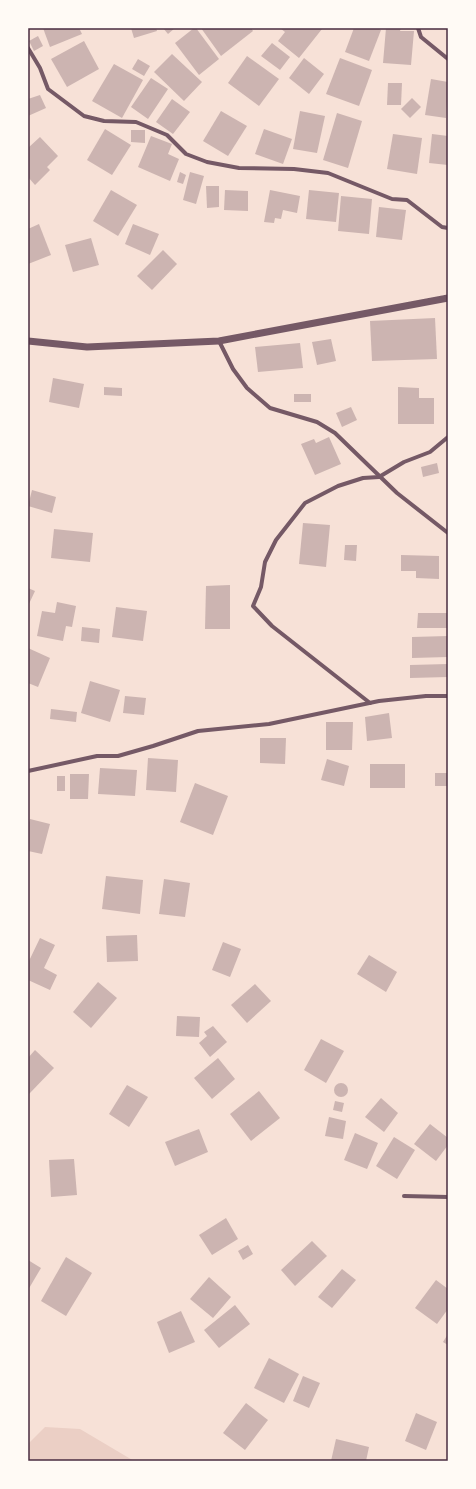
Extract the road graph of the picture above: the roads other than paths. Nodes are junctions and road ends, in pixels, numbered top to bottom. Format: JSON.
{"nodes":[{"id":1,"x":418,"y":28,"type":"edge"},
{"id":2,"x":28,"y":48,"type":"edge"},
{"id":3,"x":448,"y":59,"type":"edge"},
{"id":4,"x":448,"y":228,"type":"edge"},
{"id":5,"x":448,"y":298,"type":"edge"},
{"id":6,"x":28,"y":341,"type":"edge"},
{"id":7,"x":220,"y":341,"type":"junction"},
{"id":8,"x":448,"y":437,"type":"edge"},
{"id":9,"x":379,"y":477,"type":"junction"},
{"id":10,"x":448,"y":533,"type":"edge"},
{"id":11,"x":448,"y":696,"type":"edge"},
{"id":12,"x":370,"y":703,"type":"junction"},
{"id":13,"x":28,"y":771,"type":"edge"},
{"id":14,"x":404,"y":1196,"type":"dead end"},
{"id":15,"x":448,"y":1197,"type":"edge"}],
"edges":[{"from":1,"to":3,"type":"street"},
{"from":2,"to":4,"type":"street"},
{"from":5,"to":7,"type":"street"},
{"from":6,"to":7,"type":"street"},
{"from":7,"to":9,"type":"street"},
{"from":8,"to":9,"type":"street"},
{"from":9,"to":10,"type":"street"},
{"from":9,"to":12,"type":"street"},
{"from":11,"to":12,"type":"street"},
{"from":12,"to":13,"type":"street"},
{"from":14,"to":15,"type":"street"}]}
